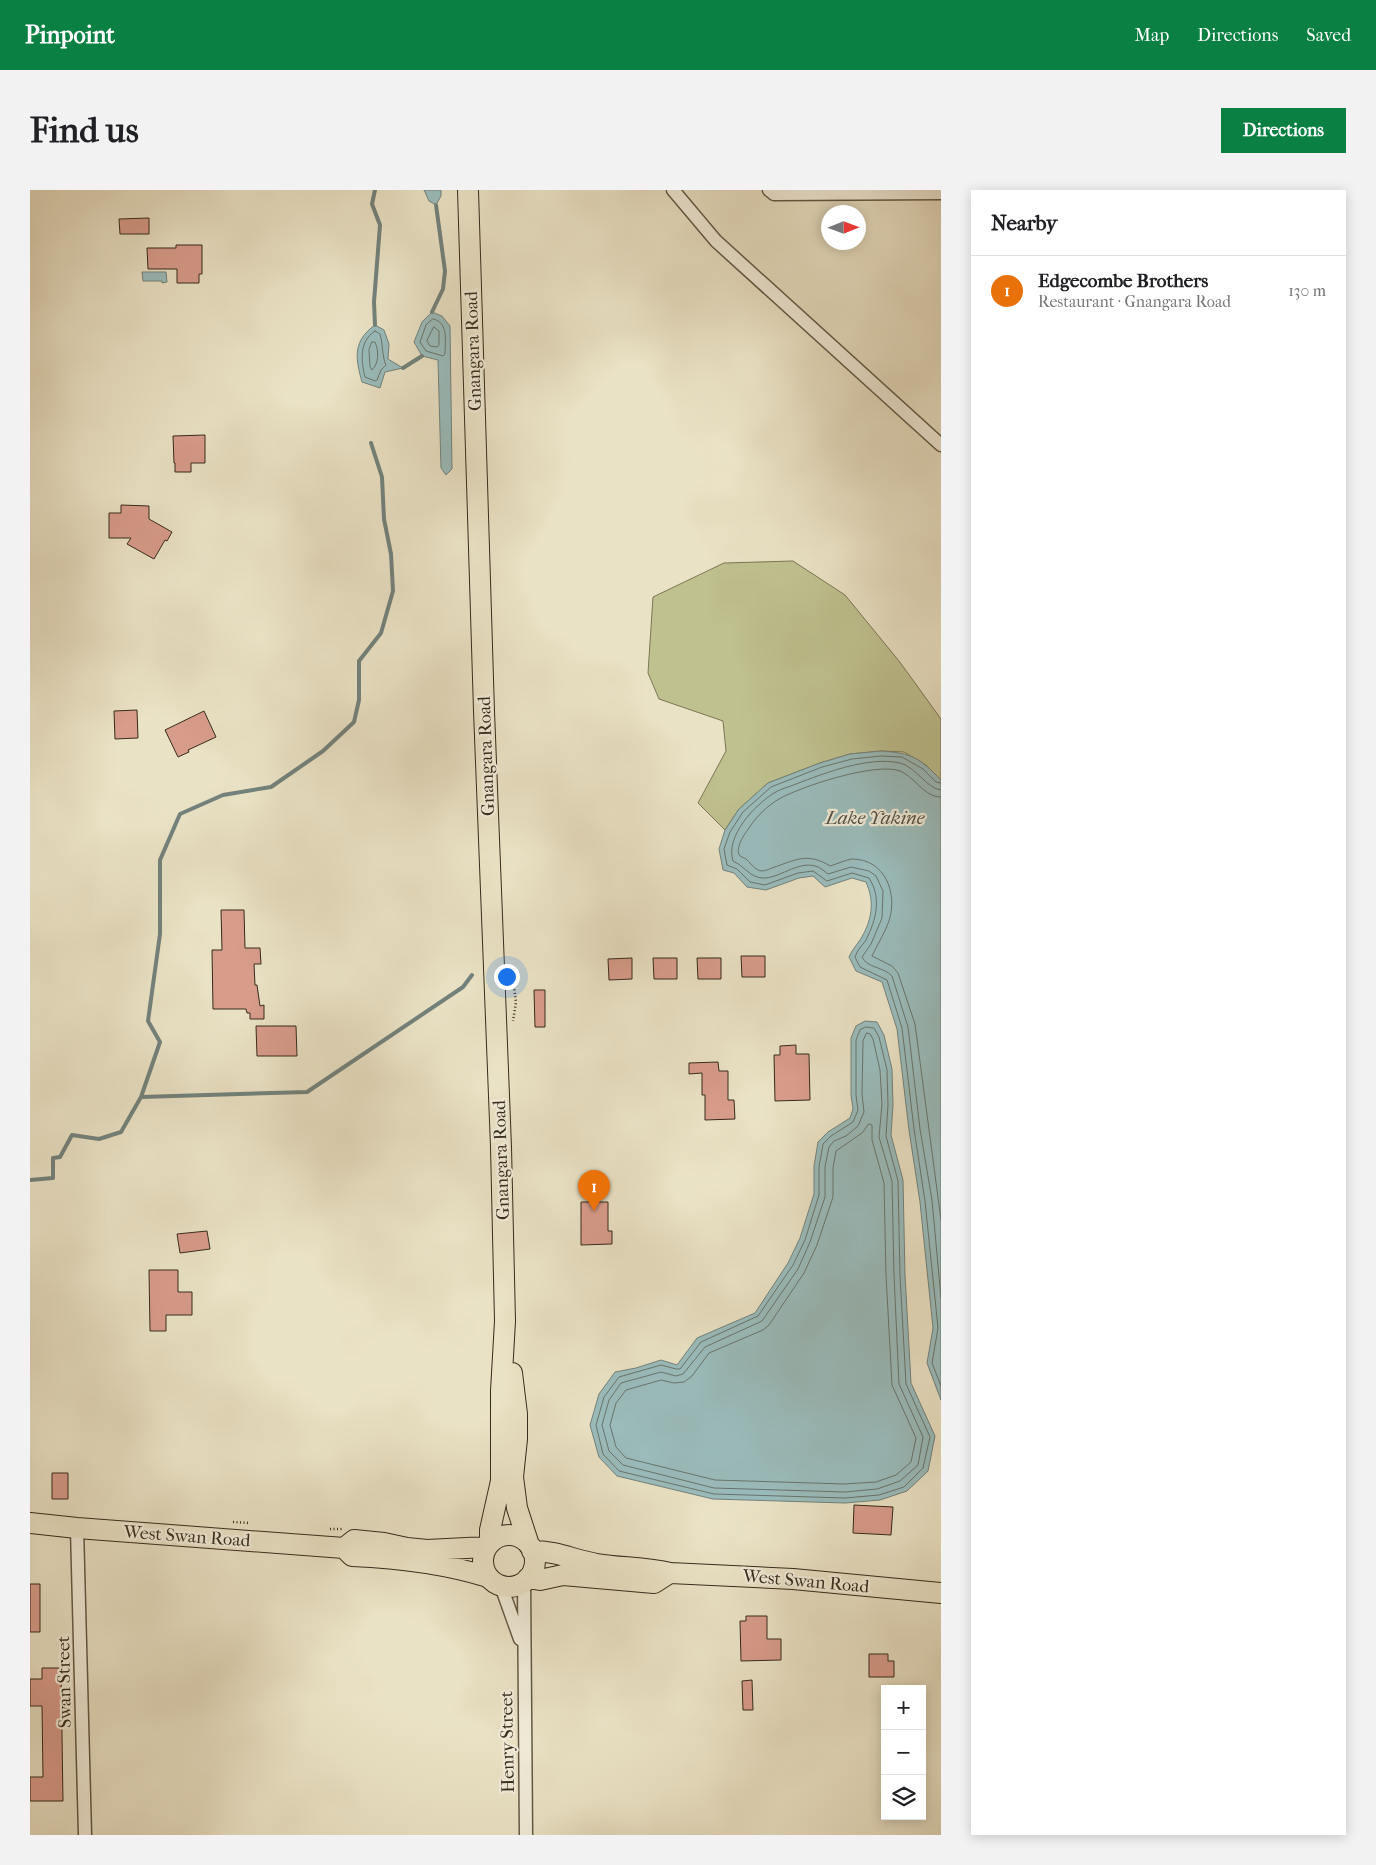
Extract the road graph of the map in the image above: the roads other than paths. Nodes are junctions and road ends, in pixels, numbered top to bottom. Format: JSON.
{"nodes":[{"id":1,"x":468,"y":190,"type":"edge"},
{"id":2,"x":673,"y":190,"type":"edge"},
{"id":3,"x":769,"y":190,"type":"edge"},
{"id":4,"x":941,"y":193,"type":"edge"},
{"id":5,"x":941,"y":445,"type":"edge"},
{"id":6,"x":505,"y":1321,"type":"junction"},
{"id":7,"x":30,"y":1523,"type":"edge"},
{"id":8,"x":77,"y":1528,"type":"junction"},
{"id":9,"x":488,"y":1545,"type":"junction"},
{"id":10,"x":344,"y":1548,"type":"junction"},
{"id":11,"x":531,"y":1548,"type":"junction"},
{"id":12,"x":670,"y":1573,"type":"junction"},
{"id":13,"x":526,"y":1580,"type":"junction"},
{"id":14,"x":495,"y":1581,"type":"junction"},
{"id":15,"x":941,"y":1593,"type":"edge"},
{"id":16,"x":523,"y":1648,"type":"junction"},
{"id":17,"x":85,"y":1835,"type":"edge"},
{"id":18,"x":526,"y":1835,"type":"edge"}],
"edges":[{"from":1,"to":6,"type":"main road","name":"Gnangara Road"},
{"from":2,"to":5,"type":"street"},
{"from":3,"to":4,"type":"street"},
{"from":6,"to":9,"type":"main road","name":"Gnangara Road"},
{"from":6,"to":11,"type":"main road","name":"Gnangara Road"},
{"from":7,"to":8,"type":"main road","name":"West Swan Road"},
{"from":8,"to":10,"type":"main road","name":"West Swan Road"},
{"from":8,"to":17,"type":"street","name":"Swan Street"},
{"from":9,"to":10,"type":"main road","name":"West Swan Road"},
{"from":9,"to":11,"type":"main road"},
{"from":9,"to":14,"type":"main road"},
{"from":10,"to":14,"type":"main road","name":"West Swan Road"},
{"from":11,"to":12,"type":"main road","name":"West Swan Road"},
{"from":11,"to":13,"type":"main road"},
{"from":12,"to":13,"type":"main road","name":"West Swan Road"},
{"from":12,"to":15,"type":"main road","name":"West Swan Road"},
{"from":13,"to":14,"type":"main road"},
{"from":13,"to":16,"type":"street","name":"Henry Street"},
{"from":14,"to":16,"type":"street","name":"Henry Street"},
{"from":16,"to":18,"type":"street","name":"Henry Street"}]}
